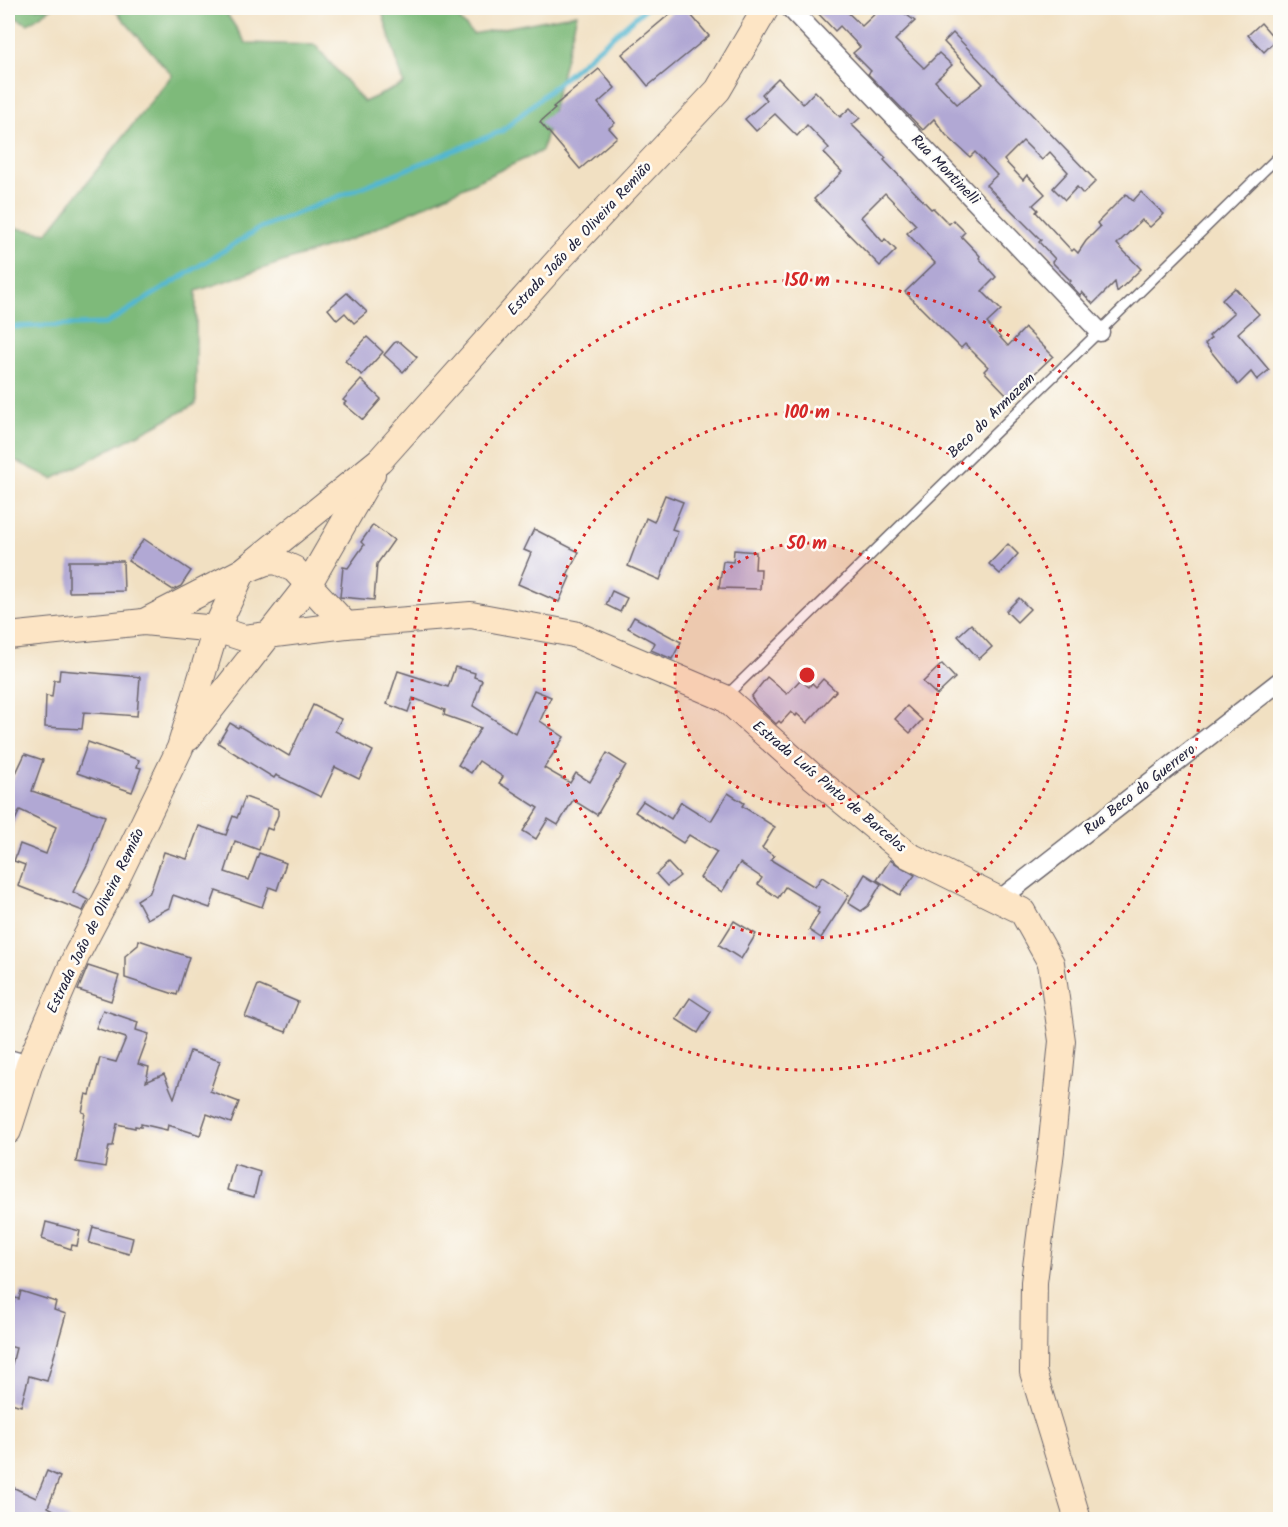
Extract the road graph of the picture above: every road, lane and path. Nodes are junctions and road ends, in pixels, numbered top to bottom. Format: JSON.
{"nodes":[{"id":1,"x":766,"y":8,"type":"edge"},
{"id":2,"x":790,"y":8,"type":"edge"},
{"id":3,"x":1281,"y":155,"type":"edge"},
{"id":4,"x":1100,"y":332,"type":"junction"},
{"id":5,"x":380,"y":460,"type":"junction"},
{"id":6,"x":243,"y":571,"type":"junction"},
{"id":7,"x":308,"y":585,"type":"junction"},
{"id":8,"x":144,"y":622,"type":"junction"},
{"id":9,"x":346,"y":625,"type":"junction"},
{"id":10,"x":216,"y":630,"type":"junction"},
{"id":11,"x":8,"y":636,"type":"edge"},
{"id":12,"x":270,"y":636,"type":"junction"},
{"id":13,"x":1281,"y":681,"type":"edge"},
{"id":14,"x":725,"y":698,"type":"junction"},
{"id":15,"x":180,"y":748,"type":"junction"},
{"id":16,"x":999,"y":900,"type":"junction"},
{"id":17,"x":19,"y":1062,"type":"edge"},
{"id":18,"x":8,"y":1131,"type":"edge"},
{"id":19,"x":1078,"y":1520,"type":"edge"}],
"edges":[{"from":1,"to":5,"type":"street","name":"Estrada João de Oliveira Remião"},
{"from":2,"to":4,"type":"street","name":"Rua Montinelli"},
{"from":3,"to":4,"type":"lane","name":"Beco do Armazem"},
{"from":4,"to":14,"type":"lane","name":"Beco do Armazem"},
{"from":5,"to":6,"type":"street","name":"Estrada João de Oliveira Remião"},
{"from":5,"to":7,"type":"street","name":"Estrada João de Oliveira Remião"},
{"from":6,"to":7,"type":"street"},
{"from":6,"to":8,"type":"street"},
{"from":6,"to":10,"type":"street","name":"Estrada João de Oliveira Remião"},
{"from":7,"to":9,"type":"street"},
{"from":7,"to":12,"type":"street","name":"Estrada João de Oliveira Remião"},
{"from":8,"to":10,"type":"street","name":"Estrada Luís Pinto de Barcelos"},
{"from":8,"to":11,"type":"street"},
{"from":9,"to":12,"type":"street","name":"Estrada Luís Pinto de Barcelos"},
{"from":9,"to":14,"type":"street","name":"Estrada Luís Pinto de Barcelos"},
{"from":10,"to":12,"type":"street","name":"Estrada Luís Pinto de Barcelos"},
{"from":10,"to":15,"type":"street","name":"Estrada João de Oliveira Remião"},
{"from":12,"to":15,"type":"street","name":"Estrada João de Oliveira Remião"},
{"from":13,"to":16,"type":"street","name":"Rua Beco do Guerrero"},
{"from":14,"to":16,"type":"street","name":"Estrada Luís Pinto de Barcelos"},
{"from":15,"to":17,"type":"street","name":"Estrada João de Oliveira Remião"},
{"from":16,"to":19,"type":"street","name":"Estrada Luís Pinto de Barcelos"},
{"from":17,"to":18,"type":"street","name":"Estrada João de Oliveira Remião"}]}
